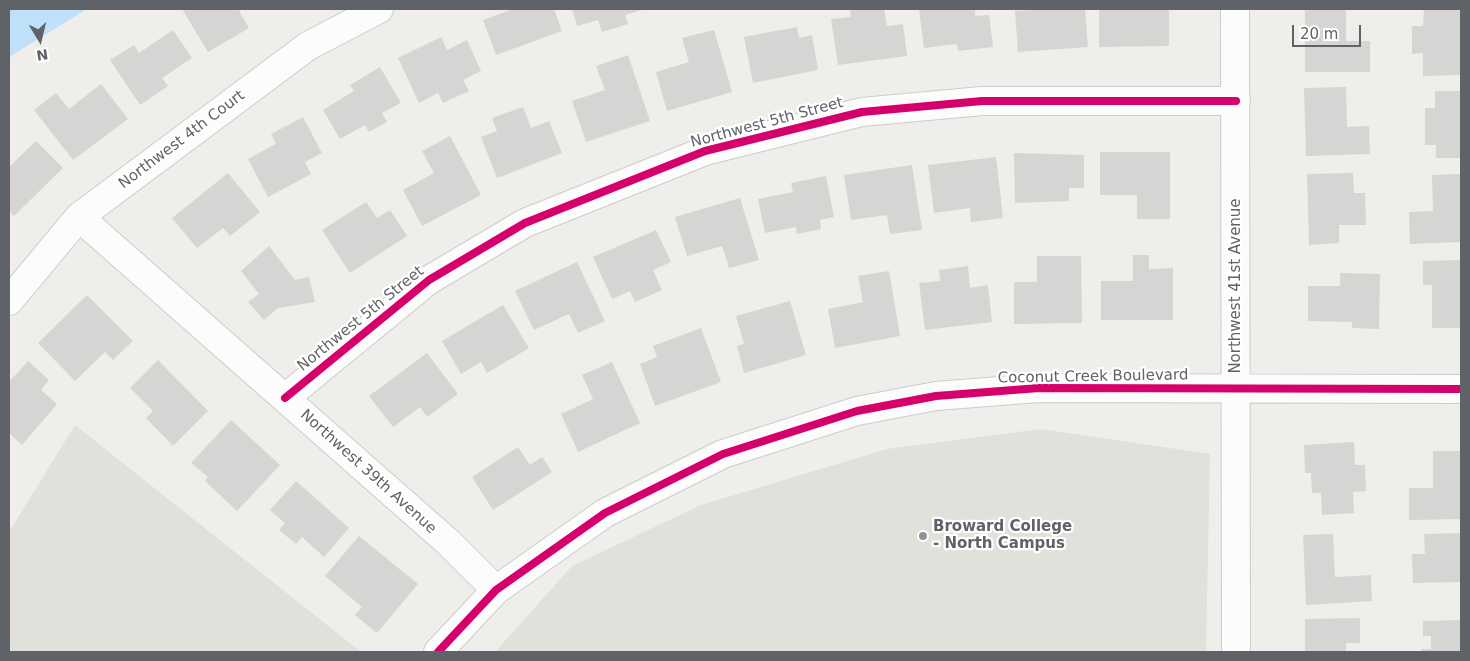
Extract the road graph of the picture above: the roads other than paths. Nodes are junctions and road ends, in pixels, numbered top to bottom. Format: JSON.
{"nodes":[{"id":1,"x":380,"y":9,"type":"edge"},
{"id":2,"x":1235,"y":9,"type":"edge"},
{"id":3,"x":1236,"y":101,"type":"junction"},
{"id":4,"x":79,"y":217,"type":"junction"},
{"id":5,"x":9,"y":301,"type":"edge"},
{"id":6,"x":1237,"y":389,"type":"junction"},
{"id":7,"x":1461,"y":389,"type":"edge"},
{"id":8,"x":285,"y":398,"type":"junction"},
{"id":9,"x":496,"y":590,"type":"junction"},
{"id":10,"x":438,"y":652,"type":"edge"},
{"id":11,"x":1236,"y":652,"type":"edge"}],
"edges":[{"from":1,"to":4,"type":"street","name":"Northwest 4th Court"},
{"from":2,"to":3,"type":"street","name":"Northwest 41st Avenue"},
{"from":3,"to":6,"type":"street","name":"Northwest 41st Avenue"},
{"from":3,"to":8,"type":"street","name":"Northwest 5th Street"},
{"from":4,"to":5,"type":"street","name":"Northwest 4th Court"},
{"from":4,"to":8,"type":"street","name":"Northwest 39th Avenue"},
{"from":6,"to":7,"type":"street","name":"Coconut Creek Boulevard"},
{"from":6,"to":9,"type":"street","name":"Coconut Creek Boulevard"},
{"from":6,"to":11,"type":"street","name":"Northwest 41st Avenue"},
{"from":8,"to":9,"type":"street","name":"Northwest 39th Avenue"},
{"from":9,"to":10,"type":"street","name":"Coconut Creek Boulevard"}]}
